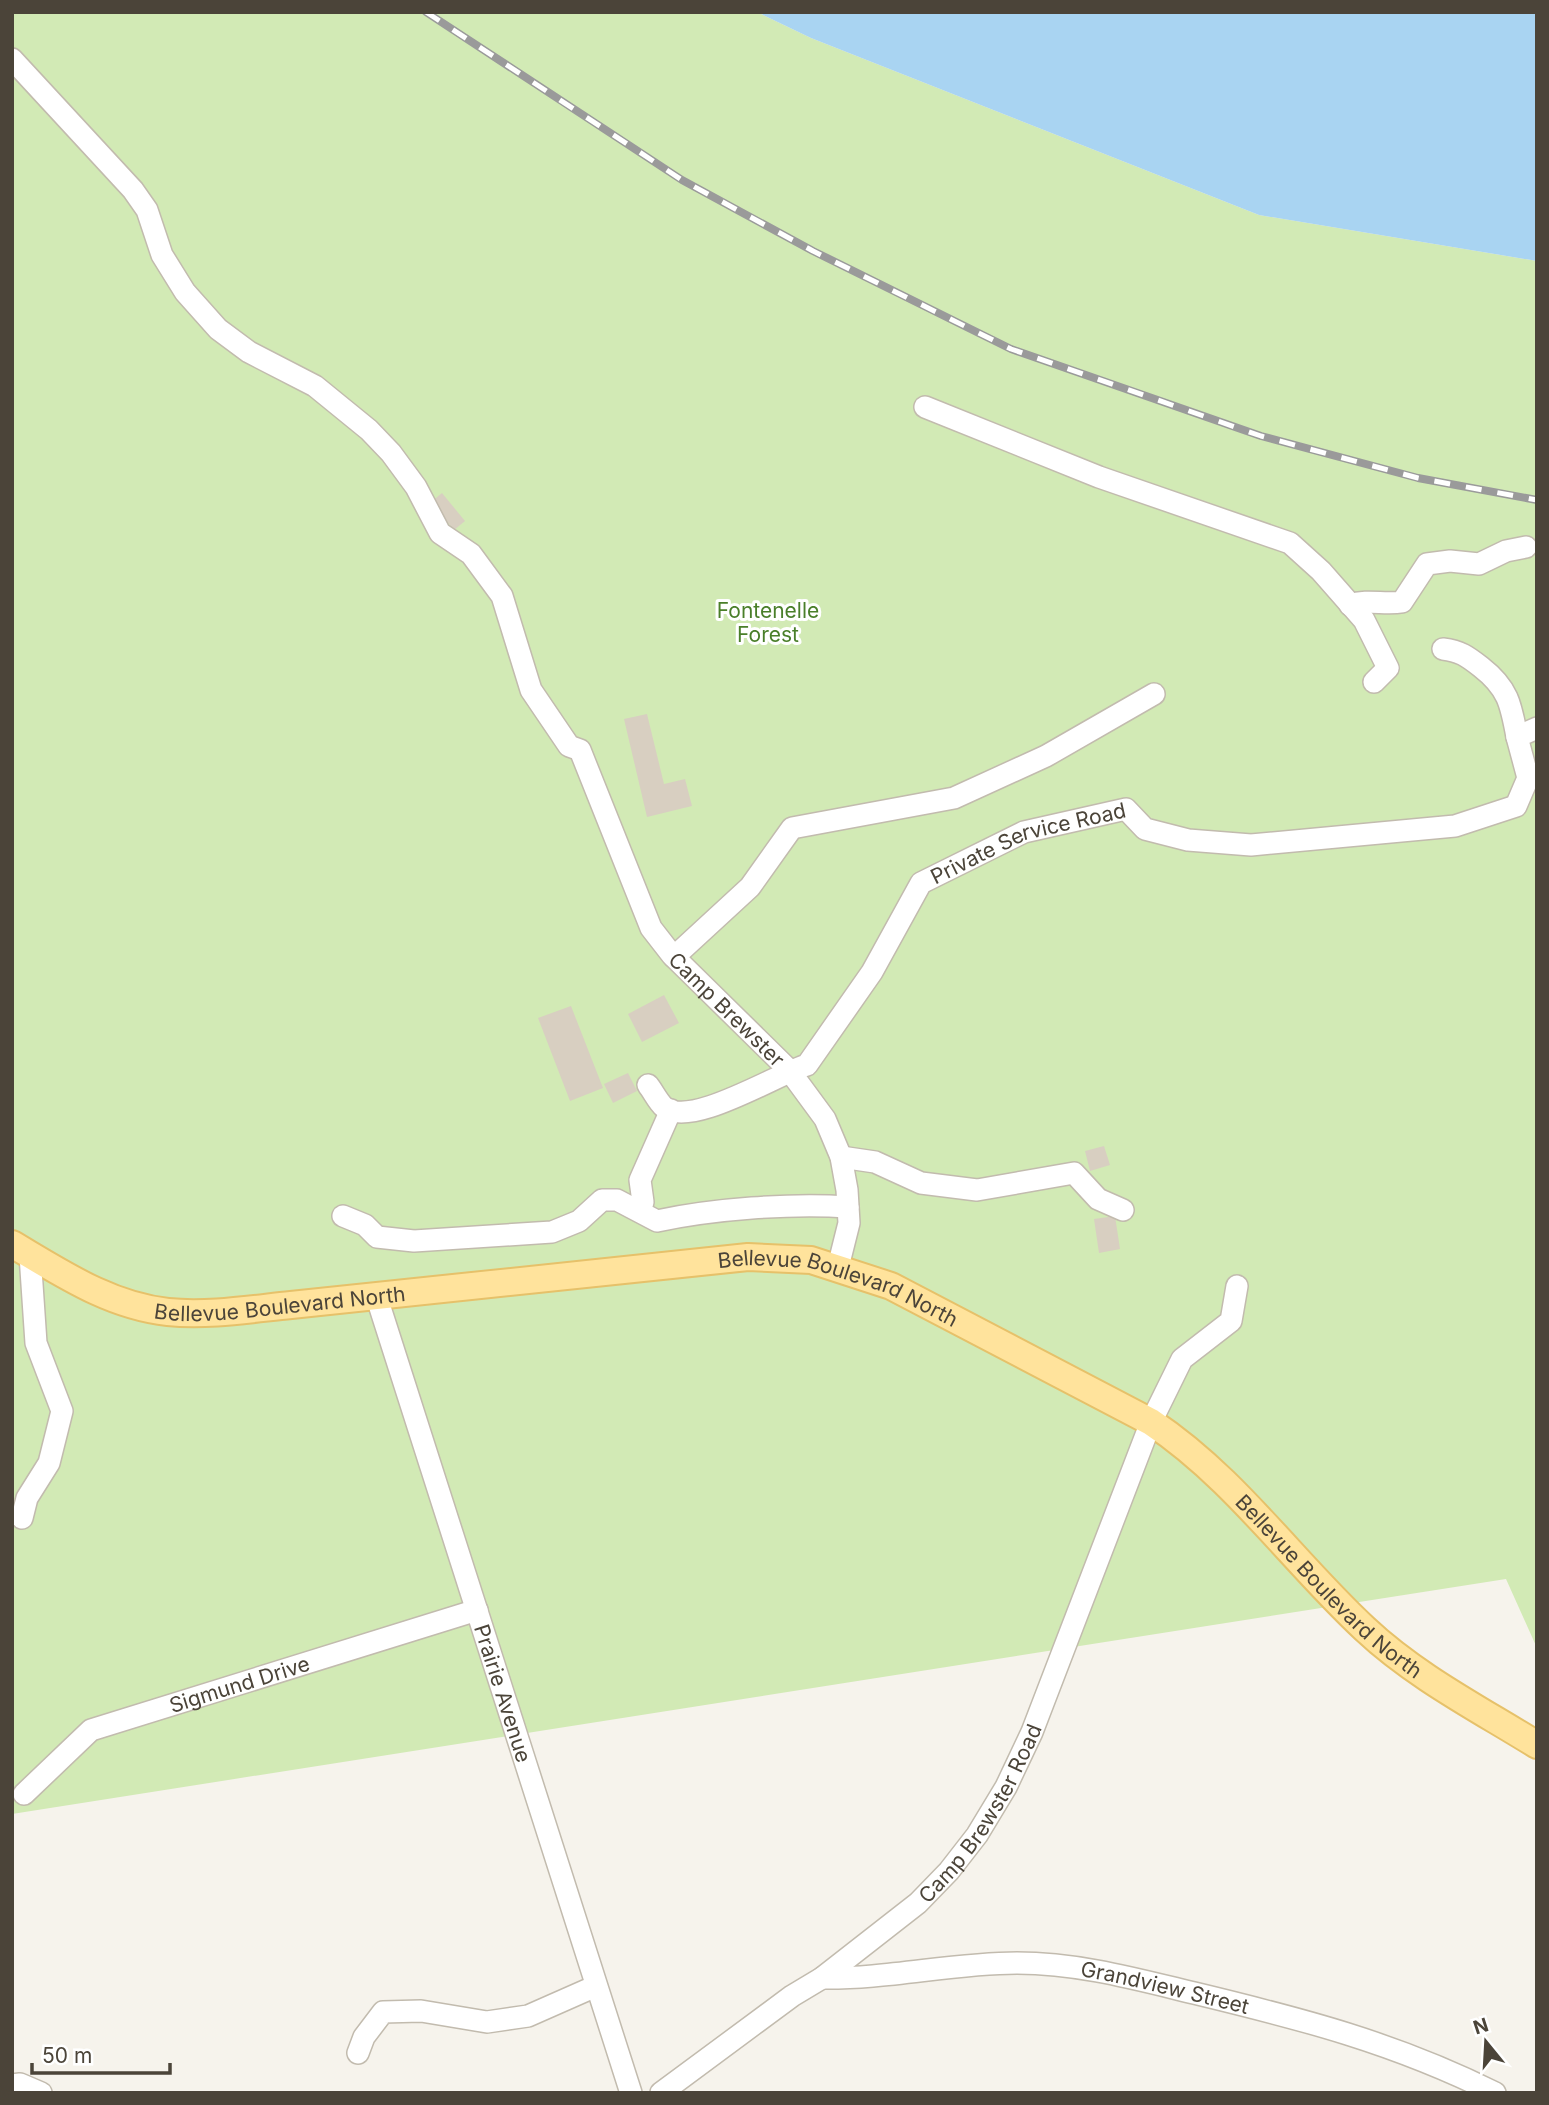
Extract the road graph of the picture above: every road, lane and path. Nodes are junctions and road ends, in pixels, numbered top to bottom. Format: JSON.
{"nodes":[{"id":1,"x":12,"y":59,"type":"edge"},
{"id":2,"x":925,"y":407,"type":"dead end"},
{"id":3,"x":1526,"y":547,"type":"dead end"},
{"id":4,"x":1350,"y":605,"type":"junction"},
{"id":5,"x":1443,"y":649,"type":"dead end"},
{"id":6,"x":1374,"y":682,"type":"dead end"},
{"id":7,"x":1154,"y":694,"type":"dead end"},
{"id":8,"x":1527,"y":732,"type":"edge"},
{"id":9,"x":674,"y":957,"type":"junction"},
{"id":10,"x":789,"y":1070,"type":"junction"},
{"id":11,"x":648,"y":1084,"type":"dead end"},
{"id":12,"x":671,"y":1110,"type":"junction"},
{"id":13,"x":841,"y":1157,"type":"junction"},
{"id":14,"x":848,"y":1207,"type":"junction"},
{"id":15,"x":1123,"y":1210,"type":"dead end"},
{"id":16,"x":640,"y":1211,"type":"junction"},
{"id":17,"x":343,"y":1216,"type":"dead end"},
{"id":18,"x":21,"y":1250,"type":"edge"},
{"id":19,"x":838,"y":1267,"type":"junction"},
{"id":20,"x":1237,"y":1286,"type":"dead end"},
{"id":21,"x":376,"y":1295,"type":"junction"},
{"id":22,"x":1151,"y":1422,"type":"junction"},
{"id":23,"x":22,"y":1518,"type":"dead end"},
{"id":24,"x":477,"y":1610,"type":"junction"},
{"id":25,"x":1537,"y":1745,"type":"edge"},
{"id":26,"x":24,"y":1794,"type":"dead end"},
{"id":27,"x":822,"y":1978,"type":"junction"},
{"id":28,"x":596,"y":1986,"type":"junction"},
{"id":29,"x":358,"y":2053,"type":"dead end"},
{"id":30,"x":12,"y":2085,"type":"edge"},
{"id":31,"x":41,"y":2093,"type":"edge"},
{"id":32,"x":631,"y":2093,"type":"edge"},
{"id":33,"x":661,"y":2093,"type":"edge"},
{"id":34,"x":1495,"y":2093,"type":"edge"}],
"edges":[{"from":1,"to":9,"type":"street","name":"Camp Brewster"},
{"from":2,"to":4,"type":"street"},
{"from":3,"to":4,"type":"street"},
{"from":4,"to":6,"type":"street"},
{"from":5,"to":8,"type":"street"},
{"from":7,"to":9,"type":"street"},
{"from":8,"to":10,"type":"street","name":"Private Service Road"},
{"from":9,"to":10,"type":"street","name":"Camp Brewster"},
{"from":10,"to":12,"type":"street"},
{"from":10,"to":13,"type":"street","name":"Camp Brewster"},
{"from":11,"to":12,"type":"street"},
{"from":12,"to":16,"type":"street"},
{"from":13,"to":14,"type":"street","name":"Camp Brewster"},
{"from":13,"to":15,"type":"street"},
{"from":14,"to":16,"type":"street"},
{"from":14,"to":19,"type":"street","name":"Camp Brewster"},
{"from":16,"to":17,"type":"street"},
{"from":18,"to":21,"type":"main road","name":"Bellevue Boulevard North"},
{"from":18,"to":23,"type":"street"},
{"from":19,"to":21,"type":"main road","name":"Bellevue Boulevard North"},
{"from":19,"to":22,"type":"main road","name":"Bellevue Boulevard North"},
{"from":20,"to":22,"type":"street","name":"Camp Brewster Road"},
{"from":21,"to":24,"type":"street","name":"Prairie Avenue"},
{"from":22,"to":25,"type":"main road","name":"Bellevue Boulevard North"},
{"from":22,"to":27,"type":"street","name":"Camp Brewster Road"},
{"from":24,"to":26,"type":"street","name":"Sigmund Drive"},
{"from":24,"to":28,"type":"street","name":"Prairie Avenue"},
{"from":27,"to":33,"type":"street","name":"Camp Brewster Road"},
{"from":27,"to":34,"type":"street","name":"Grandview Street"},
{"from":28,"to":29,"type":"street"},
{"from":28,"to":32,"type":"street","name":"Prairie Avenue"},
{"from":30,"to":31,"type":"street"}]}
